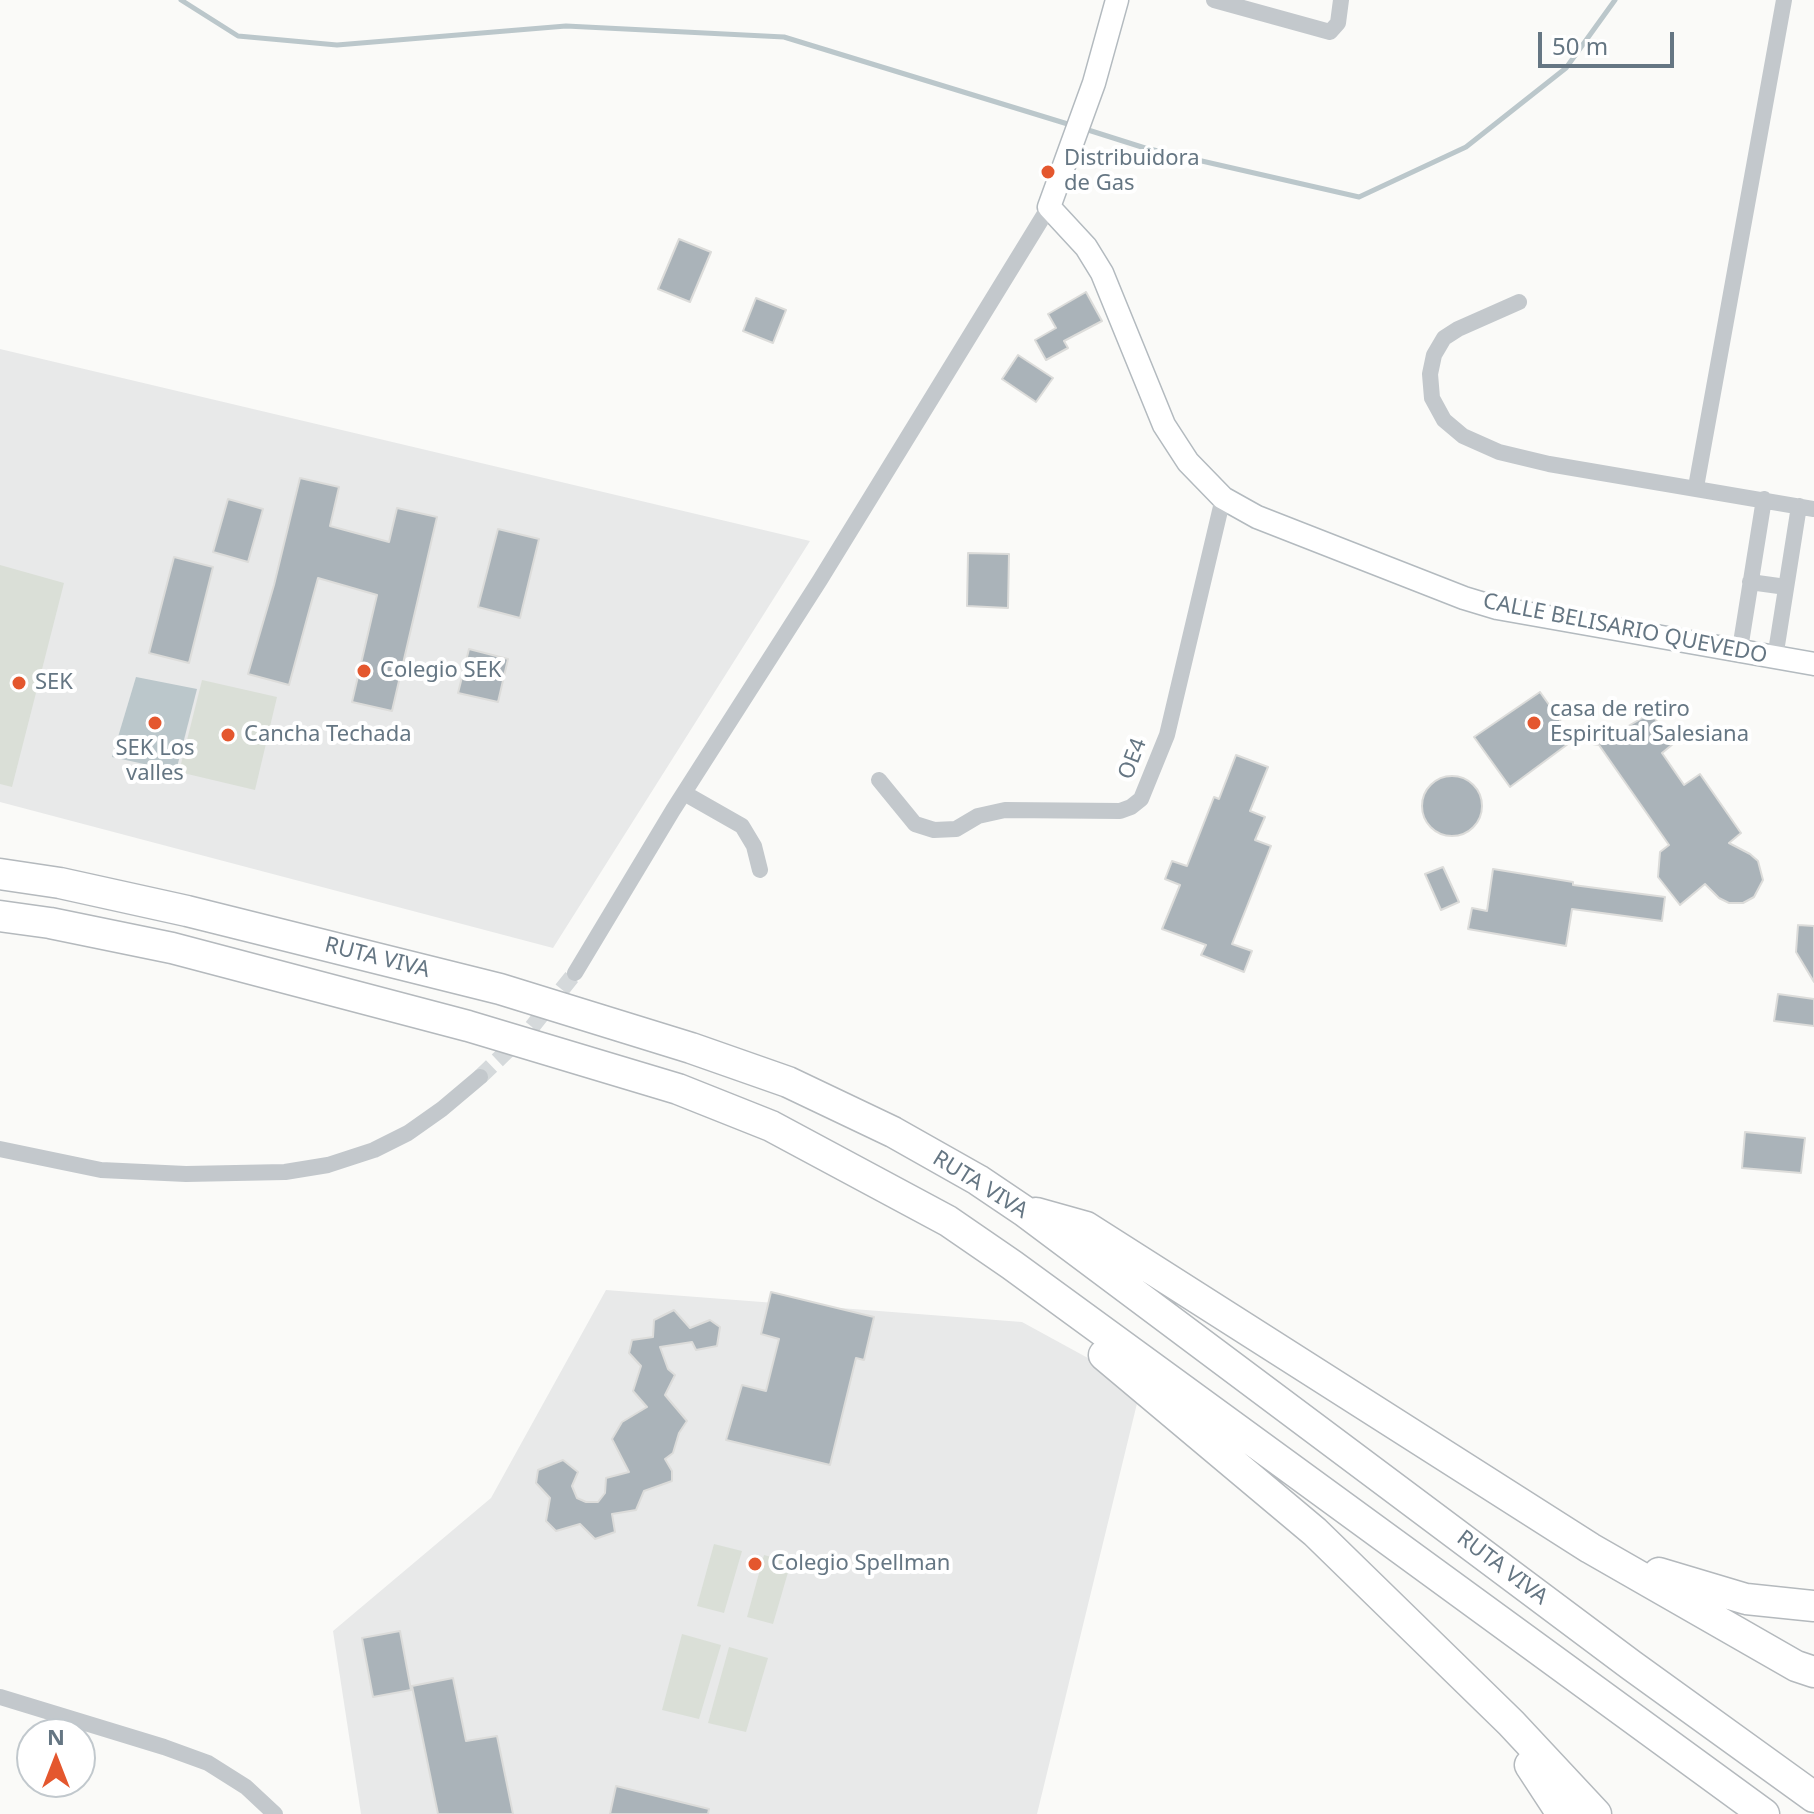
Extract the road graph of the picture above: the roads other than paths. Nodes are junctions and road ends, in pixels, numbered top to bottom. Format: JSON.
{"nodes":[{"id":1,"x":1117,"y":0,"type":"edge"},
{"id":2,"x":1214,"y":0,"type":"edge"},
{"id":3,"x":1341,"y":0,"type":"edge"},
{"id":4,"x":1784,"y":0,"type":"edge"},
{"id":5,"x":1049,"y":207,"type":"junction"},
{"id":6,"x":1519,"y":302,"type":"dead end"},
{"id":7,"x":1696,"y":487,"type":"junction"},
{"id":8,"x":1223,"y":498,"type":"junction"},
{"id":9,"x":1764,"y":499,"type":"junction"},
{"id":10,"x":1806,"y":507,"type":"edge"},
{"id":11,"x":1750,"y":582,"type":"junction"},
{"id":12,"x":1786,"y":587,"type":"junction"},
{"id":13,"x":1740,"y":649,"type":"junction"},
{"id":14,"x":1775,"y":658,"type":"junction"},
{"id":15,"x":1814,"y":664,"type":"edge"},
{"id":16,"x":879,"y":780,"type":"dead end"},
{"id":17,"x":684,"y":793,"type":"junction"},
{"id":18,"x":760,"y":870,"type":"dead end"},
{"id":19,"x":0,"y":874,"type":"edge"},
{"id":20,"x":0,"y":916,"type":"edge"},
{"id":21,"x":575,"y":973,"type":"tunnel mouth"},
{"id":22,"x":480,"y":1077,"type":"tunnel mouth"},
{"id":23,"x":0,"y":1149,"type":"edge"},
{"id":24,"x":857,"y":1173,"type":"junction"},
{"id":25,"x":1024,"y":1211,"type":"junction"},
{"id":26,"x":1590,"y":1548,"type":"junction"},
{"id":27,"x":1379,"y":1593,"type":"junction"},
{"id":28,"x":1814,"y":1606,"type":"edge"},
{"id":29,"x":1814,"y":1672,"type":"edge"},
{"id":30,"x":0,"y":1697,"type":"edge"},
{"id":31,"x":1814,"y":1797,"type":"edge"},
{"id":32,"x":275,"y":1814,"type":"edge"},
{"id":33,"x":1562,"y":1814,"type":"edge"},
{"id":34,"x":1596,"y":1814,"type":"edge"},
{"id":35,"x":1764,"y":1814,"type":"edge"}],
"edges":[{"from":1,"to":5,"type":"street"},
{"from":2,"to":3,"type":"street"},
{"from":4,"to":7,"type":"street"},
{"from":5,"to":8,"type":"street","name":"CALLE BELISARIO QUEVEDO"},
{"from":5,"to":17,"type":"street"},
{"from":6,"to":7,"type":"street"},
{"from":7,"to":9,"type":"street"},
{"from":8,"to":13,"type":"street","name":"CALLE BELISARIO QUEVEDO"},
{"from":8,"to":16,"type":"street","name":"OE4"},
{"from":9,"to":10,"type":"street"},
{"from":9,"to":11,"type":"street"},
{"from":10,"to":12,"type":"street"},
{"from":11,"to":12,"type":"street"},
{"from":11,"to":13,"type":"street"},
{"from":12,"to":14,"type":"street"},
{"from":13,"to":14,"type":"street","name":"CALLE BELISARIO QUEVEDO"},
{"from":14,"to":15,"type":"street","name":"CALLE BELISARIO QUEVEDO"},
{"from":17,"to":18,"type":"street"},
{"from":17,"to":21,"type":"street"},
{"from":19,"to":25,"type":"highway","name":"RUTA VIVA"},
{"from":20,"to":24,"type":"highway","name":"RUTA VIVA"},
{"from":22,"to":23,"type":"street"},
{"from":24,"to":27,"type":"highway"},
{"from":24,"to":35,"type":"highway","name":"RUTA VIVA"},
{"from":25,"to":26,"type":"highway"},
{"from":25,"to":31,"type":"highway","name":"RUTA VIVA"},
{"from":26,"to":28,"type":"highway"},
{"from":26,"to":29,"type":"highway"},
{"from":27,"to":33,"type":"highway"},
{"from":27,"to":34,"type":"highway"},
{"from":30,"to":32,"type":"street"}]}
